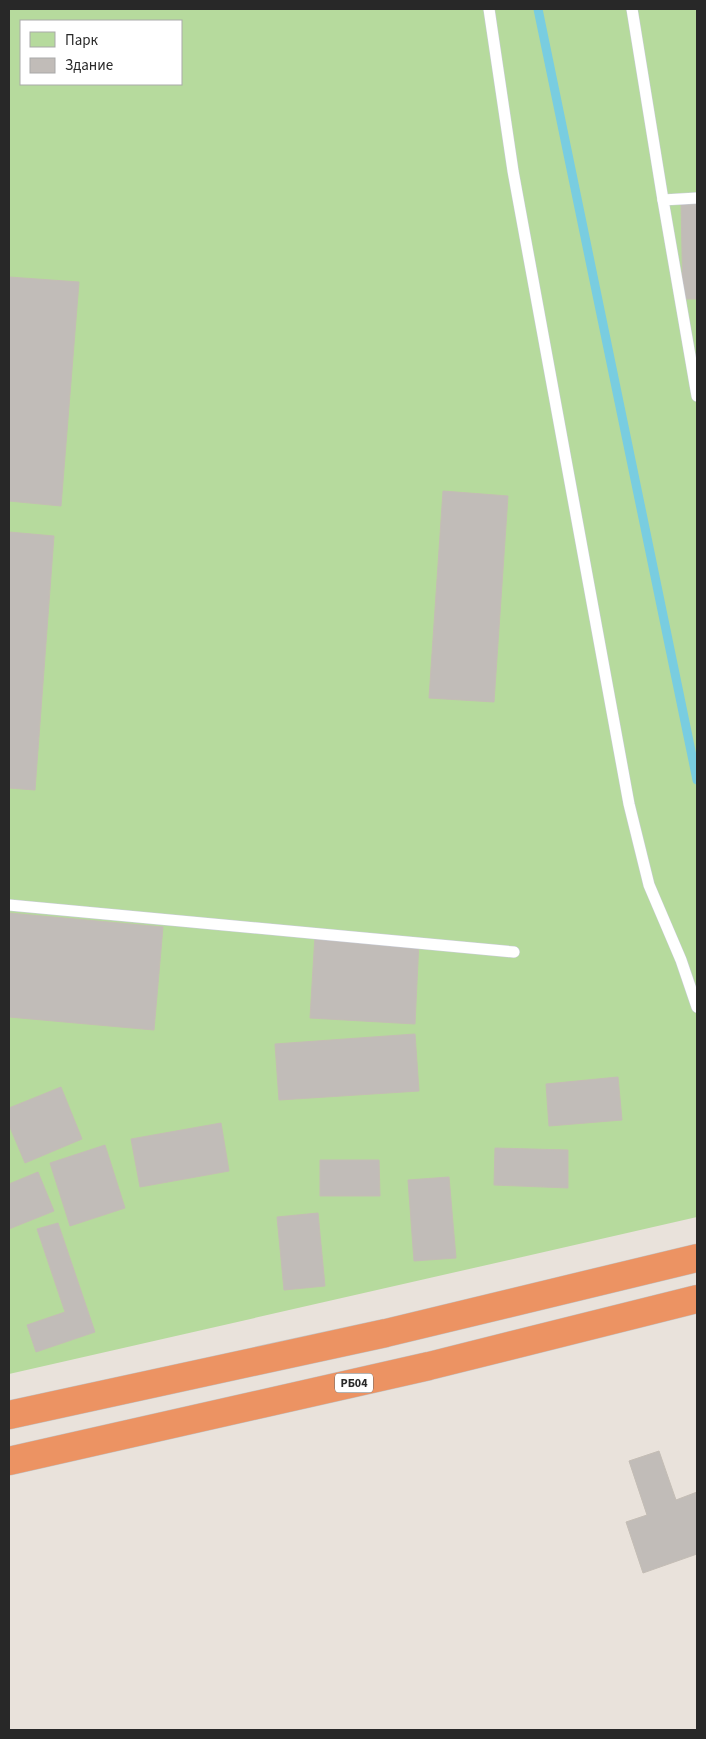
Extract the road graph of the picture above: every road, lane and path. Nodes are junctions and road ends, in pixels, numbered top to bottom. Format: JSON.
{"nodes":[{"id":1,"x":489,"y":9,"type":"edge"},
{"id":2,"x":632,"y":9,"type":"edge"},
{"id":3,"x":697,"y":198,"type":"edge"},
{"id":4,"x":663,"y":200,"type":"junction"},
{"id":5,"x":697,"y":396,"type":"edge"},
{"id":6,"x":9,"y":905,"type":"edge"},
{"id":7,"x":514,"y":952,"type":"dead end"},
{"id":8,"x":697,"y":1007,"type":"edge"},
{"id":9,"x":697,"y":1258,"type":"edge"},
{"id":10,"x":697,"y":1300,"type":"edge"},
{"id":11,"x":9,"y":1414,"type":"edge"},
{"id":12,"x":9,"y":1461,"type":"edge"}],
"edges":[{"from":1,"to":8,"type":"lane"},
{"from":2,"to":4,"type":"lane"},
{"from":3,"to":4,"type":"lane"},
{"from":4,"to":5,"type":"lane"},
{"from":6,"to":7,"type":"lane"},
{"from":9,"to":11,"type":"highway"},
{"from":10,"to":12,"type":"highway","number":"РБ04"}]}
